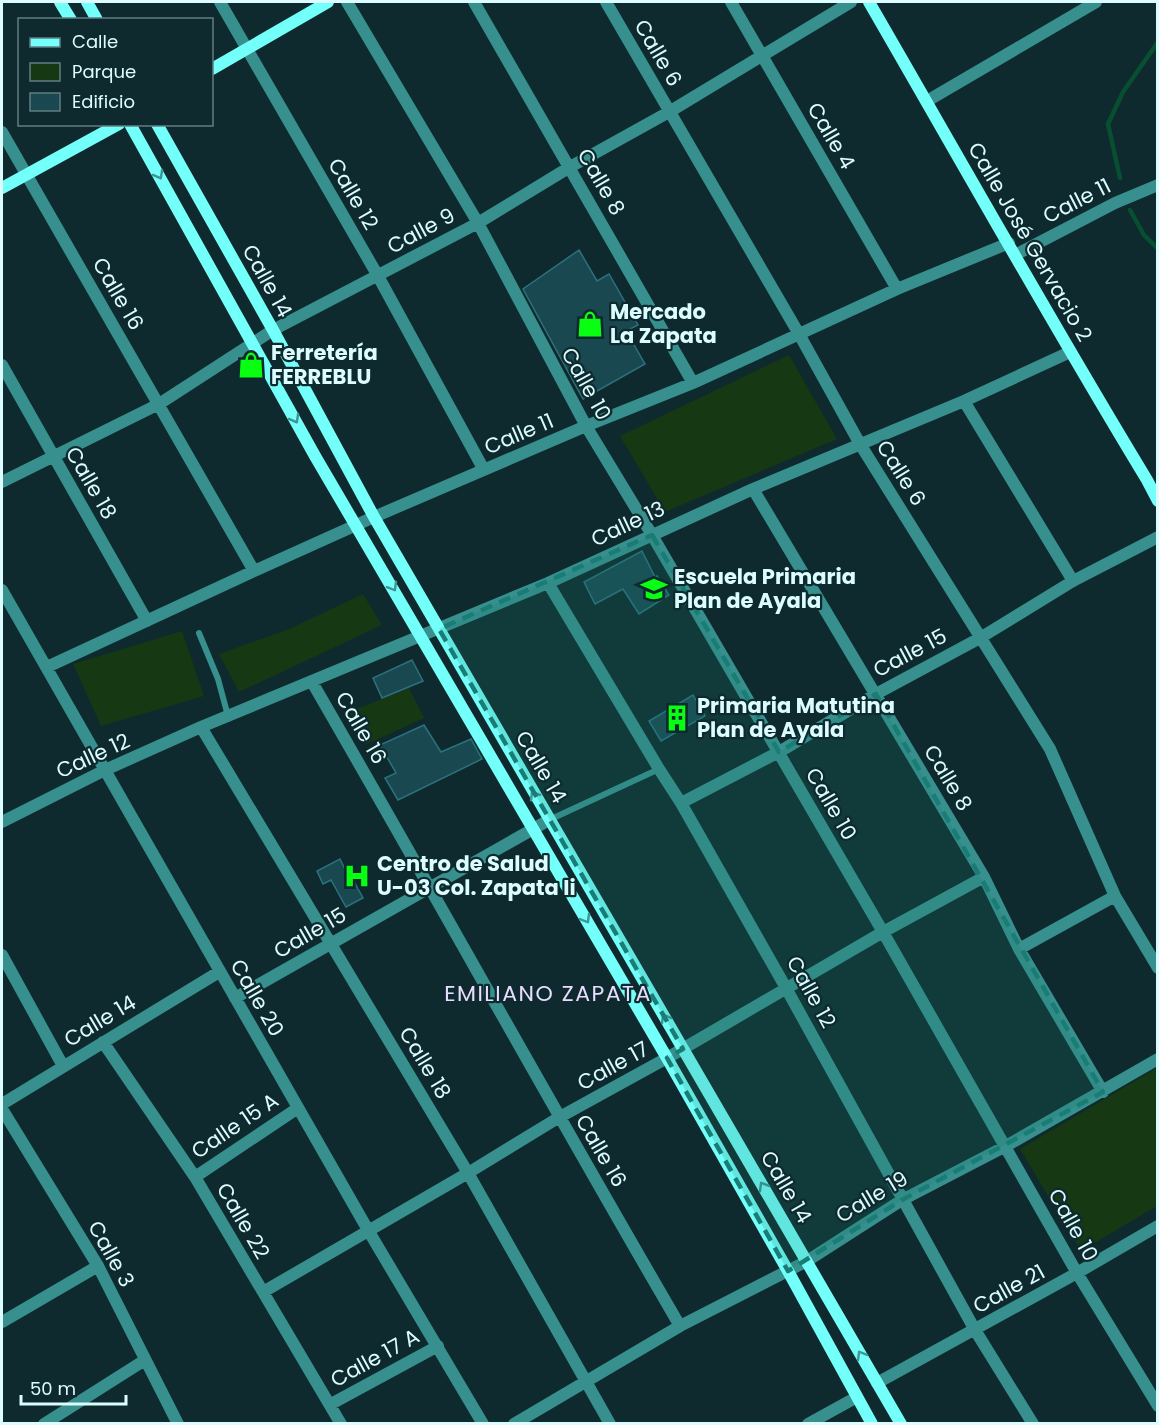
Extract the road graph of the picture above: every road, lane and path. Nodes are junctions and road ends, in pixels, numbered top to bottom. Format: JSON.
{"nodes":[{"id":1,"x":60,"y":2,"type":"edge"},
{"id":2,"x":87,"y":2,"type":"edge"},
{"id":3,"x":220,"y":2,"type":"edge"},
{"id":4,"x":328,"y":2,"type":"edge"},
{"id":5,"x":347,"y":2,"type":"edge"},
{"id":6,"x":474,"y":2,"type":"edge"},
{"id":7,"x":606,"y":2,"type":"edge"},
{"id":8,"x":731,"y":2,"type":"edge"},
{"id":9,"x":851,"y":2,"type":"edge"},
{"id":10,"x":869,"y":2,"type":"edge"},
{"id":11,"x":1096,"y":2,"type":"edge"},
{"id":12,"x":69,"y":18,"type":"edge"},
{"id":13,"x":96,"y":18,"type":"edge"},
{"id":14,"x":246,"y":48,"type":"junction"},
{"id":15,"x":762,"y":56,"type":"junction"},
{"id":16,"x":213,"y":68,"type":"edge"},
{"id":17,"x":927,"y":101,"type":"junction"},
{"id":18,"x":669,"y":112,"type":"junction"},
{"id":19,"x":116,"y":126,"type":"edge"},
{"id":20,"x":131,"y":126,"type":"edge"},
{"id":21,"x":158,"y":126,"type":"edge"},
{"id":22,"x":2,"y":132,"type":"edge"},
{"id":23,"x":570,"y":167,"type":"junction"},
{"id":24,"x":27,"y":174,"type":"junction"},
{"id":25,"x":1158,"y":185,"type":"edge"},
{"id":26,"x":2,"y":188,"type":"edge"},
{"id":27,"x":478,"y":223,"type":"junction"},
{"id":28,"x":1009,"y":243,"type":"junction"},
{"id":29,"x":1016,"y":255,"type":"junction"},
{"id":30,"x":378,"y":276,"type":"junction"},
{"id":31,"x":897,"y":289,"type":"junction"},
{"id":32,"x":273,"y":330,"type":"junction"},
{"id":33,"x":799,"y":334,"type":"junction"},
{"id":34,"x":254,"y":344,"type":"junction"},
{"id":35,"x":1070,"y":352,"type":"junction"},
{"id":36,"x":2,"y":365,"type":"edge"},
{"id":37,"x":693,"y":383,"type":"junction"},
{"id":38,"x":964,"y":401,"type":"junction"},
{"id":39,"x":159,"y":404,"type":"junction"},
{"id":40,"x":586,"y":426,"type":"junction"},
{"id":41,"x":860,"y":444,"type":"junction"},
{"id":42,"x":52,"y":455,"type":"junction"},
{"id":43,"x":484,"y":470,"type":"junction"},
{"id":44,"x":1152,"y":477,"type":"edge"},
{"id":45,"x":2,"y":482,"type":"edge"},
{"id":46,"x":753,"y":489,"type":"junction"},
{"id":47,"x":1158,"y":501,"type":"edge"},
{"id":48,"x":374,"y":517,"type":"junction"},
{"id":49,"x":357,"y":526,"type":"junction"},
{"id":50,"x":652,"y":535,"type":"junction"},
{"id":51,"x":1158,"y":537,"type":"edge"},
{"id":52,"x":254,"y":571,"type":"junction"},
{"id":53,"x":1073,"y":581,"type":"junction"},
{"id":54,"x":548,"y":583,"type":"junction"},
{"id":55,"x":2,"y":590,"type":"edge"},
{"id":56,"x":147,"y":621,"type":"junction"},
{"id":57,"x":439,"y":629,"type":"junction"},
{"id":58,"x":199,"y":633,"type":"dead end"},
{"id":59,"x":422,"y":637,"type":"junction"},
{"id":60,"x":980,"y":638,"type":"junction"},
{"id":61,"x":47,"y":667,"type":"junction"},
{"id":62,"x":312,"y":682,"type":"junction"},
{"id":63,"x":876,"y":694,"type":"junction"},
{"id":64,"x":228,"y":716,"type":"junction"},
{"id":65,"x":201,"y":727,"type":"junction"},
{"id":66,"x":778,"y":752,"type":"junction"},
{"id":67,"x":659,"y":769,"type":"junction"},
{"id":68,"x":105,"y":770,"type":"junction"},
{"id":69,"x":681,"y":803,"type":"junction"},
{"id":70,"x":549,"y":820,"type":"junction"},
{"id":71,"x":2,"y":822,"type":"edge"},
{"id":72,"x":532,"y":828,"type":"junction"},
{"id":73,"x":984,"y":877,"type":"junction"},
{"id":74,"x":430,"y":886,"type":"junction"},
{"id":75,"x":1114,"y":896,"type":"junction"},
{"id":76,"x":883,"y":932,"type":"junction"},
{"id":77,"x":331,"y":944,"type":"junction"},
{"id":78,"x":1019,"y":950,"type":"junction"},
{"id":79,"x":2,"y":955,"type":"edge"},
{"id":80,"x":1158,"y":968,"type":"edge"},
{"id":81,"x":219,"y":972,"type":"junction"},
{"id":82,"x":786,"y":988,"type":"junction"},
{"id":83,"x":235,"y":998,"type":"junction"},
{"id":84,"x":103,"y":1042,"type":"junction"},
{"id":85,"x":683,"y":1049,"type":"junction"},
{"id":86,"x":667,"y":1058,"type":"junction"},
{"id":87,"x":1158,"y":1059,"type":"edge"},
{"id":88,"x":63,"y":1066,"type":"junction"},
{"id":89,"x":1103,"y":1092,"type":"junction"},
{"id":90,"x":2,"y":1107,"type":"edge"},
{"id":91,"x":298,"y":1108,"type":"junction"},
{"id":92,"x":558,"y":1118,"type":"junction"},
{"id":93,"x":1006,"y":1146,"type":"junction"},
{"id":94,"x":468,"y":1173,"type":"junction"},
{"id":95,"x":195,"y":1177,"type":"junction"},
{"id":96,"x":902,"y":1200,"type":"junction"},
{"id":97,"x":1158,"y":1226,"type":"edge"},
{"id":98,"x":368,"y":1230,"type":"junction"},
{"id":99,"x":807,"y":1261,"type":"junction"},
{"id":100,"x":98,"y":1266,"type":"junction"},
{"id":101,"x":788,"y":1271,"type":"junction"},
{"id":102,"x":1077,"y":1273,"type":"junction"},
{"id":103,"x":263,"y":1292,"type":"junction"},
{"id":104,"x":2,"y":1322,"type":"edge"},
{"id":105,"x":680,"y":1326,"type":"junction"},
{"id":106,"x":975,"y":1330,"type":"junction"},
{"id":107,"x":438,"y":1346,"type":"junction"},
{"id":108,"x":145,"y":1360,"type":"junction"},
{"id":109,"x":586,"y":1381,"type":"junction"},
{"id":110,"x":877,"y":1383,"type":"junction"},
{"id":111,"x":857,"y":1397,"type":"junction"},
{"id":112,"x":332,"y":1404,"type":"junction"},
{"id":113,"x":1158,"y":1406,"type":"edge"},
{"id":114,"x":44,"y":1424,"type":"edge"},
{"id":115,"x":178,"y":1424,"type":"edge"},
{"id":116,"x":341,"y":1424,"type":"edge"},
{"id":117,"x":483,"y":1424,"type":"edge"},
{"id":118,"x":514,"y":1424,"type":"edge"},
{"id":119,"x":610,"y":1424,"type":"edge"},
{"id":120,"x":808,"y":1424,"type":"edge"},
{"id":121,"x":872,"y":1424,"type":"edge"},
{"id":122,"x":901,"y":1424,"type":"edge"},
{"id":123,"x":1033,"y":1424,"type":"edge"}],
"edges":[{"from":1,"to":12,"type":"main road"},
{"from":2,"to":13,"type":"main road"},
{"from":3,"to":14,"type":"street","name":"Calle 12"},
{"from":4,"to":14,"type":"main road"},
{"from":5,"to":27,"type":"street","name":"Calle 10"},
{"from":6,"to":23,"type":"street","name":"Calle 8"},
{"from":7,"to":18,"type":"street","name":"Calle 6"},
{"from":8,"to":15,"type":"street","name":"Calle 4"},
{"from":9,"to":15,"type":"street","name":"Calle 9"},
{"from":10,"to":17,"type":"main road","name":"Calle José Gervacio 2"},
{"from":11,"to":17,"type":"street"},
{"from":14,"to":16,"type":"main road"},
{"from":14,"to":30,"type":"street","name":"Calle 12"},
{"from":15,"to":18,"type":"street","name":"Calle 9"},
{"from":15,"to":31,"type":"street","name":"Calle 4"},
{"from":17,"to":28,"type":"main road","name":"Calle José Gervacio 2"},
{"from":18,"to":23,"type":"street","name":"Calle 9"},
{"from":18,"to":33,"type":"street","name":"Calle 6"},
{"from":19,"to":24,"type":"main road"},
{"from":20,"to":34,"type":"main road","name":"Calle 14","one_way":true},
{"from":21,"to":32,"type":"main road","name":"Calle 14"},
{"from":22,"to":24,"type":"street","name":"Calle 16"},
{"from":23,"to":27,"type":"street","name":"Calle 9"},
{"from":23,"to":37,"type":"street","name":"Calle 8"},
{"from":24,"to":26,"type":"main road"},
{"from":24,"to":39,"type":"street","name":"Calle 16"},
{"from":25,"to":29,"type":"street","name":"Calle 11"},
{"from":27,"to":30,"type":"street","name":"Calle 9"},
{"from":27,"to":40,"type":"street","name":"Calle 10"},
{"from":28,"to":29,"type":"main road","name":"Calle José Gervacio 2"},
{"from":28,"to":31,"type":"street","name":"Calle 11"},
{"from":29,"to":35,"type":"main road","name":"Calle José Gervacio 2"},
{"from":30,"to":32,"type":"street","name":"Calle 9"},
{"from":30,"to":43,"type":"street","name":"Calle 12"},
{"from":31,"to":33,"type":"street","name":"Calle 11"},
{"from":32,"to":34,"type":"street","name":"Calle 9"},
{"from":32,"to":48,"type":"main road","name":"Calle 14"},
{"from":33,"to":37,"type":"street","name":"Calle 11"},
{"from":33,"to":41,"type":"street","name":"Calle 6"},
{"from":34,"to":39,"type":"street","name":"Calle 9"},
{"from":34,"to":49,"type":"main road","name":"Calle 14","one_way":true},
{"from":35,"to":38,"type":"street","name":"Calle 13"},
{"from":35,"to":44,"type":"main road","name":"Calle José Gervacio 2"},
{"from":36,"to":42,"type":"street","name":"Calle 18"},
{"from":37,"to":40,"type":"street","name":"Calle 11"},
{"from":38,"to":41,"type":"street","name":"Calle 13"},
{"from":38,"to":53,"type":"street"},
{"from":39,"to":42,"type":"street","name":"Calle 9"},
{"from":39,"to":52,"type":"street","name":"Calle 16"},
{"from":40,"to":43,"type":"street","name":"Calle 11"},
{"from":40,"to":50,"type":"street","name":"Calle 10"},
{"from":41,"to":46,"type":"street","name":"Calle 13"},
{"from":41,"to":60,"type":"street","name":"Calle 6"},
{"from":42,"to":45,"type":"street","name":"Calle 9"},
{"from":42,"to":56,"type":"street","name":"Calle 18"},
{"from":43,"to":48,"type":"street","name":"Calle 11"},
{"from":44,"to":47,"type":"main road","name":"Calle José Gervacio 2"},
{"from":46,"to":50,"type":"street","name":"Calle 13"},
{"from":46,"to":63,"type":"street","name":"Calle 8"},
{"from":48,"to":49,"type":"street","name":"Calle 11"},
{"from":48,"to":57,"type":"main road","name":"Calle 14"},
{"from":49,"to":52,"type":"street","name":"Calle 11"},
{"from":49,"to":59,"type":"main road","name":"Calle 14","one_way":true},
{"from":50,"to":54,"type":"street","name":"Calle 13"},
{"from":50,"to":66,"type":"street","name":"Calle 10"},
{"from":51,"to":53,"type":"street","name":"Calle 15"},
{"from":52,"to":56,"type":"street","name":"Calle 11"},
{"from":53,"to":60,"type":"street","name":"Calle 15"},
{"from":54,"to":57,"type":"street","name":"Calle 13"},
{"from":54,"to":67,"type":"street","name":"Calle 12"},
{"from":55,"to":61,"type":"street","name":"Calle 20"},
{"from":56,"to":61,"type":"street","name":"Calle 11"},
{"from":57,"to":59,"type":"street","name":"Calle 13"},
{"from":70,"to":57,"type":"main road","name":"Calle 14","one_way":true},
{"from":58,"to":64,"type":"lane"},
{"from":59,"to":62,"type":"street","name":"Calle 13"},
{"from":59,"to":72,"type":"main road","name":"Calle 14"},
{"from":60,"to":63,"type":"street","name":"Calle 15"},
{"from":60,"to":75,"type":"street","name":"Calle 6"},
{"from":61,"to":68,"type":"street","name":"Calle 20"},
{"from":62,"to":64,"type":"street","name":"Calle 13"},
{"from":62,"to":74,"type":"street","name":"Calle 16"},
{"from":63,"to":66,"type":"street","name":"Calle 15"},
{"from":63,"to":73,"type":"street","name":"Calle 8"},
{"from":64,"to":65,"type":"street","name":"Calle 13"},
{"from":65,"to":68,"type":"street","name":"Calle 12"},
{"from":65,"to":77,"type":"street","name":"Calle 18"},
{"from":66,"to":69,"type":"street","name":"Calle 15"},
{"from":66,"to":76,"type":"street","name":"Calle 10"},
{"from":67,"to":69,"type":"street","name":"Calle 12"},
{"from":67,"to":70,"type":"lane","name":"Calle 15"},
{"from":68,"to":71,"type":"street","name":"Calle 12"},
{"from":68,"to":81,"type":"street","name":"Calle 20"},
{"from":69,"to":82,"type":"street","name":"Calle 12"},
{"from":70,"to":72,"type":"street","name":"Calle 15"},
{"from":85,"to":70,"type":"main road","name":"Calle 14","one_way":true},
{"from":72,"to":74,"type":"street","name":"Calle 15"},
{"from":72,"to":86,"type":"main road","name":"Calle 14","one_way":true},
{"from":73,"to":76,"type":"street","name":"Calle 17"},
{"from":73,"to":78,"type":"street","name":"Calle 8"},
{"from":74,"to":77,"type":"street","name":"Calle 15"},
{"from":74,"to":92,"type":"street","name":"Calle 16"},
{"from":75,"to":78,"type":"street"},
{"from":75,"to":80,"type":"street","name":"Calle 6"},
{"from":76,"to":82,"type":"street","name":"Calle 17"},
{"from":76,"to":93,"type":"street","name":"Calle 10"},
{"from":77,"to":83,"type":"street","name":"Calle 15"},
{"from":77,"to":94,"type":"street","name":"Calle 18"},
{"from":78,"to":89,"type":"street","name":"Calle 8"},
{"from":79,"to":88,"type":"street"},
{"from":81,"to":83,"type":"street","name":"Calle 20"},
{"from":81,"to":84,"type":"street","name":"Calle 14"},
{"from":82,"to":85,"type":"street","name":"Calle 17"},
{"from":82,"to":96,"type":"street","name":"Calle 12"},
{"from":83,"to":91,"type":"street","name":"Calle 20"},
{"from":84,"to":88,"type":"street","name":"Calle 14"},
{"from":84,"to":95,"type":"street","name":"Calle 22"},
{"from":85,"to":86,"type":"street","name":"Calle 17"},
{"from":99,"to":85,"type":"main road","name":"Calle 14","one_way":true},
{"from":86,"to":92,"type":"street","name":"Calle 17"},
{"from":86,"to":101,"type":"main road","name":"Calle 14"},
{"from":87,"to":89,"type":"street","name":"Calle 19"},
{"from":88,"to":90,"type":"street","name":"Calle 14"},
{"from":89,"to":93,"type":"street","name":"Calle 19"},
{"from":90,"to":100,"type":"street","name":"Calle 3"},
{"from":91,"to":95,"type":"street","name":"Calle 15 A"},
{"from":91,"to":98,"type":"street","name":"Calle 20"},
{"from":92,"to":94,"type":"street","name":"Calle 17"},
{"from":92,"to":105,"type":"street","name":"Calle 16"},
{"from":93,"to":96,"type":"street","name":"Calle 19"},
{"from":93,"to":102,"type":"street","name":"Calle 10"},
{"from":94,"to":98,"type":"street","name":"Calle 17"},
{"from":94,"to":109,"type":"street","name":"Calle 18"},
{"from":95,"to":103,"type":"street","name":"Calle 22"},
{"from":96,"to":99,"type":"street","name":"Calle 19"},
{"from":96,"to":106,"type":"street","name":"Calle 12"},
{"from":97,"to":102,"type":"street","name":"Calle 21"},
{"from":98,"to":103,"type":"street","name":"Calle 17"},
{"from":98,"to":107,"type":"street","name":"Calle 20"},
{"from":99,"to":101,"type":"street","name":"Calle 19"},
{"from":110,"to":99,"type":"main road","name":"Calle 14","one_way":true},
{"from":100,"to":104,"type":"street"},
{"from":100,"to":108,"type":"street","name":"Calle 3"},
{"from":101,"to":105,"type":"street","name":"Calle 19"},
{"from":101,"to":111,"type":"main road","name":"Calle 14"},
{"from":102,"to":106,"type":"street","name":"Calle 21"},
{"from":102,"to":113,"type":"street","name":"Calle 10"},
{"from":103,"to":112,"type":"street","name":"Calle 22"},
{"from":105,"to":109,"type":"street","name":"Calle 19"},
{"from":106,"to":110,"type":"street","name":"Calle 21"},
{"from":106,"to":123,"type":"street","name":"Calle 12"},
{"from":107,"to":112,"type":"street","name":"Calle 17 A"},
{"from":107,"to":117,"type":"street","name":"Calle 20"},
{"from":108,"to":114,"type":"street"},
{"from":108,"to":115,"type":"street","name":"Calle 3"},
{"from":109,"to":118,"type":"street","name":"Calle 19"},
{"from":109,"to":119,"type":"street","name":"Calle 18"},
{"from":110,"to":122,"type":"main road","name":"Calle 14"},
{"from":111,"to":120,"type":"street"},
{"from":111,"to":121,"type":"main road","name":"Calle 14"},
{"from":112,"to":116,"type":"street","name":"Calle 22"}]}
